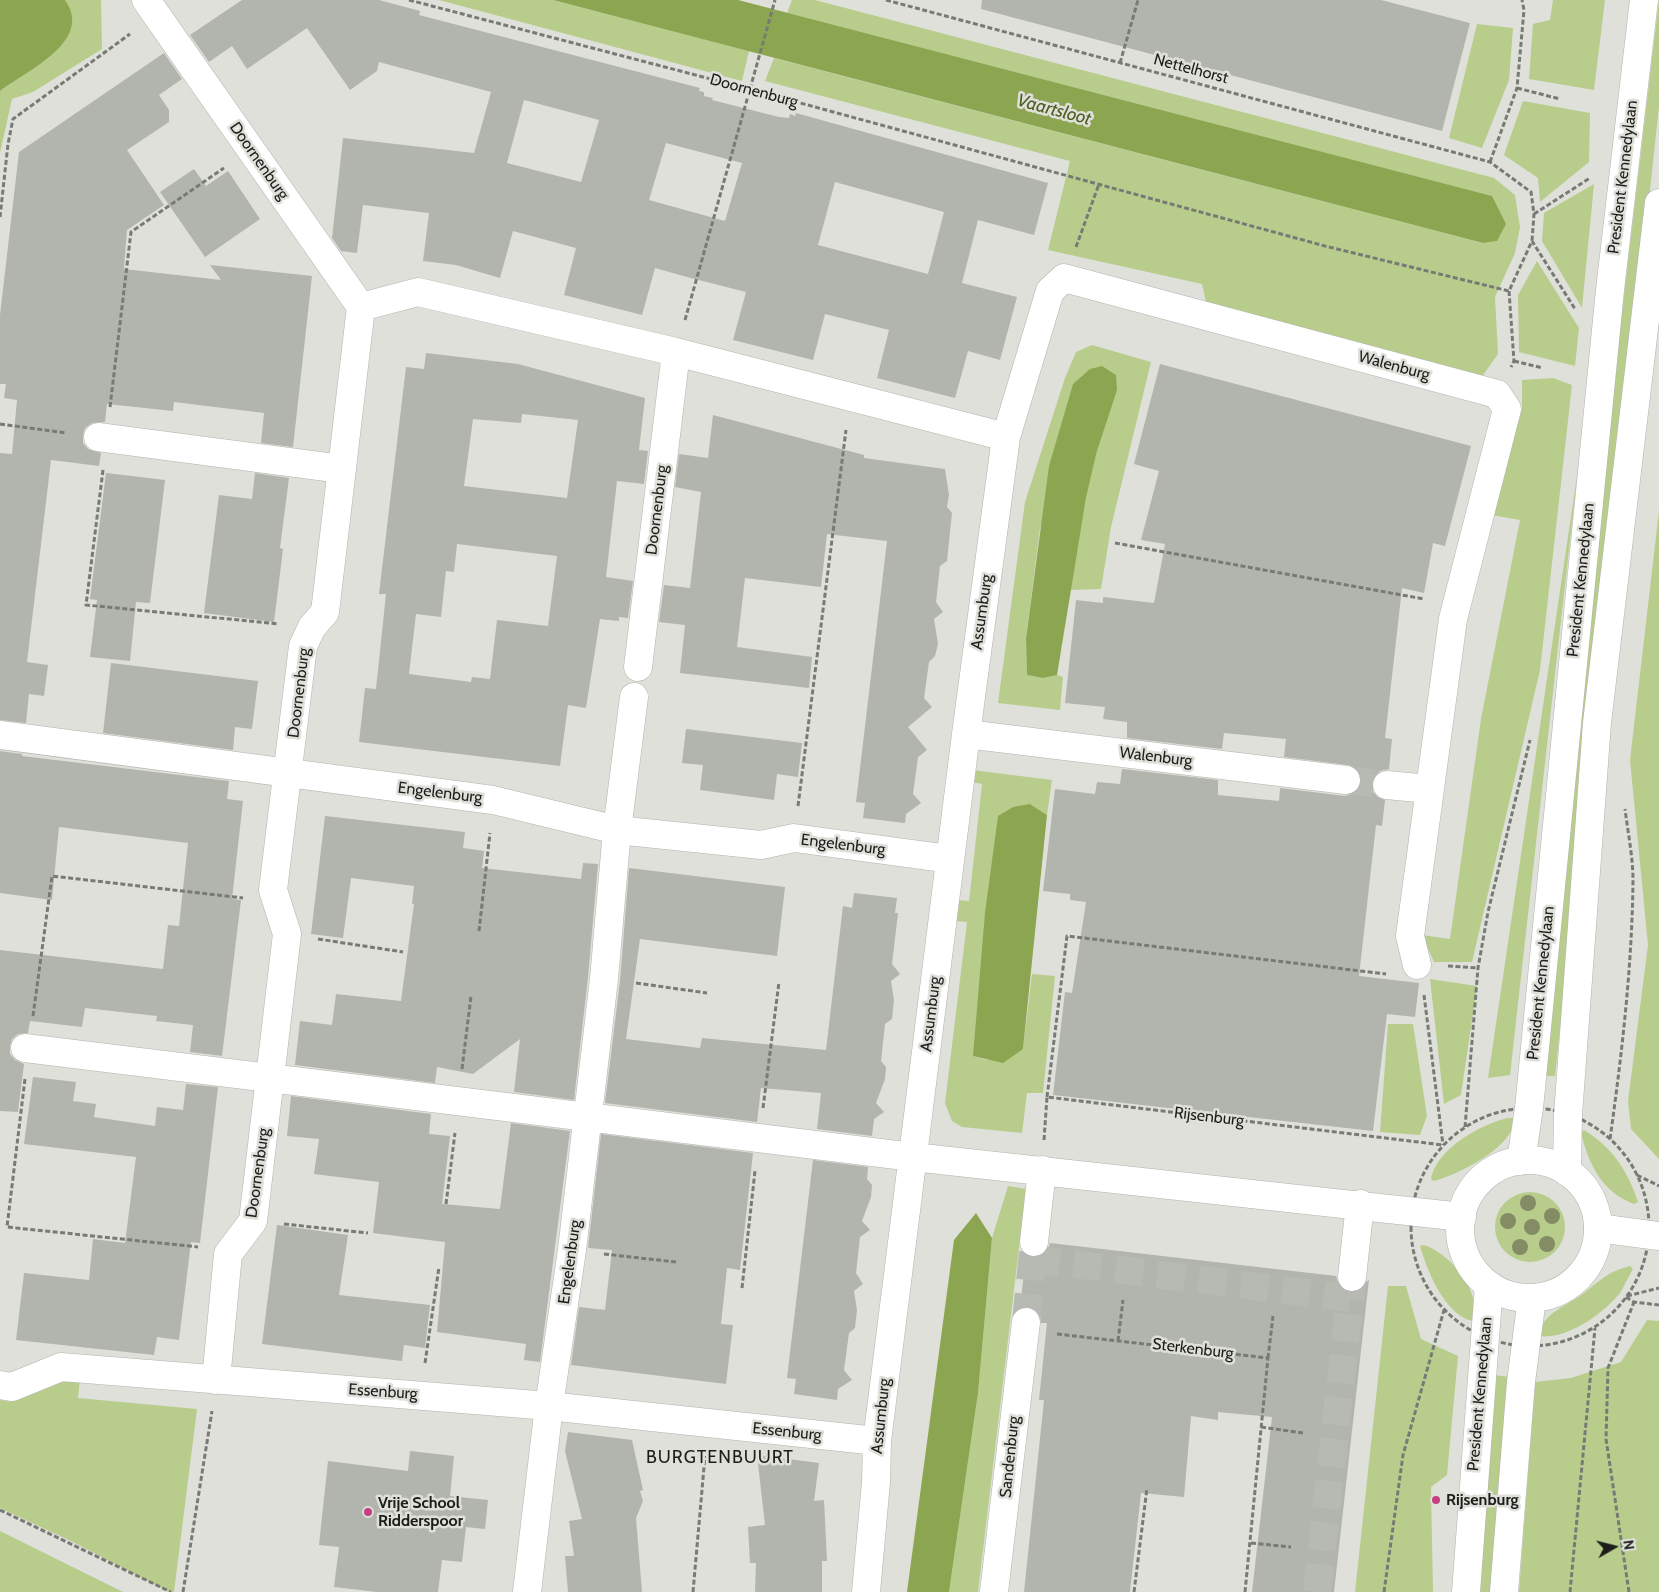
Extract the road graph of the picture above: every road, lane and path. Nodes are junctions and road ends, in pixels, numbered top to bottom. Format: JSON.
{"nodes":[{"id":1,"x":409,"y":0,"type":"edge"},
{"id":2,"x":775,"y":0,"type":"edge"},
{"id":3,"x":886,"y":0,"type":"edge"},
{"id":4,"x":1138,"y":0,"type":"edge"},
{"id":5,"x":1522,"y":0,"type":"edge"},
{"id":6,"x":1644,"y":0,"type":"edge"},
{"id":7,"x":151,"y":7,"type":"edge"},
{"id":8,"x":1120,"y":63,"type":"junction"},
{"id":9,"x":1516,"y":88,"type":"junction"},
{"id":10,"x":750,"y":89,"type":"junction"},
{"id":11,"x":1560,"y":99,"type":"dead end"},
{"id":12,"x":1490,"y":162,"type":"junction"},
{"id":13,"x":1596,"y":175,"type":"dead end"},
{"id":14,"x":1099,"y":184,"type":"junction"},
{"id":15,"x":1659,"y":203,"type":"edge"},
{"id":16,"x":1534,"y":214,"type":"junction"},
{"id":17,"x":0,"y":217,"type":"edge"},
{"id":18,"x":1532,"y":241,"type":"junction"},
{"id":19,"x":1064,"y":278,"type":"junction"},
{"id":20,"x":1509,"y":291,"type":"junction"},
{"id":21,"x":361,"y":307,"type":"junction"},
{"id":22,"x":1578,"y":313,"type":"dead end"},
{"id":23,"x":676,"y":352,"type":"junction"},
{"id":24,"x":1543,"y":368,"type":"dead end"},
{"id":25,"x":852,"y":397,"type":"junction"},
{"id":26,"x":0,"y":424,"type":"edge"},
{"id":27,"x":98,"y":437,"type":"joint"},
{"id":28,"x":1006,"y":437,"type":"junction"},
{"id":29,"x":342,"y":469,"type":"junction"},
{"id":30,"x":1115,"y":543,"type":"dead end"},
{"id":31,"x":1456,"y":605,"type":"junction"},
{"id":32,"x":638,"y":667,"type":"dead end"},
{"id":33,"x":634,"y":697,"type":"dead end"},
{"id":34,"x":966,"y":734,"type":"junction"},
{"id":35,"x":0,"y":735,"type":"edge"},
{"id":36,"x":289,"y":774,"type":"junction"},
{"id":37,"x":1346,"y":780,"type":"tunnel mouth"},
{"id":38,"x":1387,"y":785,"type":"tunnel mouth"},
{"id":39,"x":1428,"y":790,"type":"junction"},
{"id":40,"x":493,"y":800,"type":"junction"},
{"id":41,"x":1625,"y":804,"type":"dead end"},
{"id":42,"x":618,"y":830,"type":"junction"},
{"id":43,"x":794,"y":838,"type":"junction"},
{"id":44,"x":950,"y":859,"type":"junction"},
{"id":45,"x":479,"y":931,"type":"dead end"},
{"id":46,"x":287,"y":934,"type":"junction"},
{"id":47,"x":403,"y":952,"type":"dead end"},
{"id":48,"x":1420,"y":971,"type":"junction"},
{"id":49,"x":604,"y":979,"type":"junction"},
{"id":50,"x":707,"y":992,"type":"dead end"},
{"id":51,"x":25,"y":1048,"type":"dead end"},
{"id":52,"x":270,"y":1078,"type":"junction"},
{"id":53,"x":1047,"y":1098,"type":"junction"},
{"id":54,"x":587,"y":1118,"type":"junction"},
{"id":55,"x":1465,"y":1127,"type":"dead end"},
{"id":56,"x":1443,"y":1145,"type":"junction"},
{"id":57,"x":913,"y":1157,"type":"junction"},
{"id":58,"x":1521,"y":1161,"type":"junction"},
{"id":59,"x":1042,"y":1170,"type":"junction"},
{"id":60,"x":1567,"y":1172,"type":"junction"},
{"id":61,"x":1659,"y":1186,"type":"edge"},
{"id":62,"x":1360,"y":1204,"type":"junction"},
{"id":63,"x":1412,"y":1211,"type":"junction"},
{"id":64,"x":1462,"y":1216,"type":"junction"},
{"id":65,"x":253,"y":1221,"type":"junction"},
{"id":66,"x":1598,"y":1228,"type":"junction"},
{"id":67,"x":368,"y":1233,"type":"dead end"},
{"id":68,"x":1654,"y":1236,"type":"edge"},
{"id":69,"x":1034,"y":1242,"type":"tunnel mouth"},
{"id":70,"x":572,"y":1250,"type":"junction"},
{"id":71,"x":676,"y":1262,"type":"dead end"},
{"id":72,"x":438,"y":1267,"type":"dead end"},
{"id":73,"x":1352,"y":1277,"type":"tunnel mouth"},
{"id":74,"x":1489,"y":1285,"type":"junction"},
{"id":75,"x":1659,"y":1288,"type":"edge"},
{"id":76,"x":1626,"y":1297,"type":"junction"},
{"id":77,"x":1532,"y":1298,"type":"junction"},
{"id":78,"x":1123,"y":1300,"type":"dead end"},
{"id":79,"x":1634,"y":1302,"type":"junction"},
{"id":80,"x":1659,"y":1304,"type":"edge"},
{"id":81,"x":1272,"y":1316,"type":"dead end"},
{"id":82,"x":1026,"y":1322,"type":"tunnel mouth"},
{"id":83,"x":1052,"y":1333,"type":"dead end"},
{"id":84,"x":1118,"y":1341,"type":"junction"},
{"id":85,"x":1268,"y":1358,"type":"junction"},
{"id":86,"x":216,"y":1380,"type":"junction"},
{"id":87,"x":0,"y":1385,"type":"edge"},
{"id":88,"x":421,"y":1395,"type":"junction"},
{"id":89,"x":549,"y":1406,"type":"junction"},
{"id":90,"x":708,"y":1424,"type":"junction"},
{"id":91,"x":1261,"y":1427,"type":"junction"},
{"id":92,"x":1303,"y":1433,"type":"dead end"},
{"id":93,"x":877,"y":1441,"type":"junction"},
{"id":94,"x":1148,"y":1488,"type":"dead end"},
{"id":95,"x":0,"y":1510,"type":"edge"},
{"id":96,"x":1250,"y":1543,"type":"junction"},
{"id":97,"x":1291,"y":1547,"type":"dead end"},
{"id":98,"x":171,"y":1592,"type":"edge"},
{"id":99,"x":183,"y":1592,"type":"edge"},
{"id":100,"x":528,"y":1592,"type":"edge"},
{"id":101,"x":693,"y":1592,"type":"edge"},
{"id":102,"x":866,"y":1592,"type":"edge"},
{"id":103,"x":994,"y":1592,"type":"edge"},
{"id":104,"x":1134,"y":1592,"type":"edge"},
{"id":105,"x":1245,"y":1592,"type":"edge"},
{"id":106,"x":1384,"y":1592,"type":"edge"},
{"id":107,"x":1466,"y":1592,"type":"edge"},
{"id":108,"x":1504,"y":1592,"type":"edge"},
{"id":109,"x":1570,"y":1592,"type":"edge"},
{"id":110,"x":1629,"y":1592,"type":"edge"}],
"edges":[{"from":1,"to":10,"type":"path","name":"Doornenburg"},
{"from":2,"to":10,"type":"path"},
{"from":3,"to":8,"type":"path","name":"Nettelhorst"},
{"from":4,"to":8,"type":"path"},
{"from":5,"to":9,"type":"path"},
{"from":6,"to":58,"type":"street","name":"President Kennedylaan"},
{"from":7,"to":17,"type":"path"},
{"from":7,"to":21,"type":"street","name":"Doornenburg"},
{"from":8,"to":12,"type":"path","name":"Nettelhorst"},
{"from":9,"to":11,"type":"path"},
{"from":9,"to":12,"type":"path"},
{"from":10,"to":14,"type":"path","name":"Doornenburg"},
{"from":10,"to":23,"type":"path"},
{"from":12,"to":16,"type":"path"},
{"from":13,"to":16,"type":"path"},
{"from":14,"to":19,"type":"path"},
{"from":14,"to":20,"type":"path","name":"Doornenburg"},
{"from":15,"to":60,"type":"street","name":"President Kennedylaan"},
{"from":16,"to":18,"type":"path"},
{"from":18,"to":20,"type":"path"},
{"from":18,"to":22,"type":"path"},
{"from":19,"to":28,"type":"street"},
{"from":19,"to":31,"type":"street","name":"Walenburg"},
{"from":20,"to":24,"type":"path"},
{"from":21,"to":23,"type":"street"},
{"from":21,"to":29,"type":"street","name":"Doornenburg"},
{"from":23,"to":25,"type":"street"},
{"from":23,"to":32,"type":"street","name":"Doornenburg"},
{"from":25,"to":28,"type":"street"},
{"from":25,"to":43,"type":"path"},
{"from":26,"to":27,"type":"path"},
{"from":27,"to":29,"type":"street"},
{"from":28,"to":34,"type":"street","name":"Assumburg"},
{"from":29,"to":36,"type":"street","name":"Doornenburg"},
{"from":30,"to":31,"type":"path"},
{"from":31,"to":39,"type":"street","name":"Walenburg"},
{"from":33,"to":42,"type":"street"},
{"from":34,"to":37,"type":"street","name":"Walenburg"},
{"from":34,"to":44,"type":"street","name":"Assumburg"},
{"from":35,"to":36,"type":"street"},
{"from":36,"to":40,"type":"street","name":"Engelenburg"},
{"from":36,"to":46,"type":"street","name":"Doornenburg"},
{"from":38,"to":39,"type":"street"},
{"from":39,"to":48,"type":"street","name":"Walenburg"},
{"from":40,"to":42,"type":"street","name":"Engelenburg"},
{"from":40,"to":45,"type":"path"},
{"from":41,"to":61,"type":"path"},
{"from":42,"to":43,"type":"street","name":"Engelenburg"},
{"from":42,"to":49,"type":"street","name":"Engelenburg"},
{"from":43,"to":44,"type":"street","name":"Engelenburg"},
{"from":44,"to":57,"type":"street","name":"Assumburg"},
{"from":46,"to":47,"type":"path"},
{"from":46,"to":52,"type":"street","name":"Doornenburg"},
{"from":48,"to":53,"type":"path"},
{"from":48,"to":56,"type":"path"},
{"from":49,"to":50,"type":"path"},
{"from":49,"to":54,"type":"street","name":"Engelenburg"},
{"from":51,"to":52,"type":"street"},
{"from":52,"to":54,"type":"street"},
{"from":52,"to":65,"type":"street","name":"Doornenburg"},
{"from":53,"to":56,"type":"path","name":"Rijsenburg"},
{"from":53,"to":59,"type":"path"},
{"from":54,"to":57,"type":"street"},
{"from":54,"to":70,"type":"street","name":"Engelenburg"},
{"from":55,"to":56,"type":"path"},
{"from":56,"to":63,"type":"path"},
{"from":57,"to":59,"type":"street"},
{"from":57,"to":93,"type":"street","name":"Assumburg"},
{"from":58,"to":60,"type":"street"},
{"from":58,"to":64,"type":"street"},
{"from":59,"to":62,"type":"street"},
{"from":59,"to":69,"type":"street"},
{"from":60,"to":66,"type":"street"},
{"from":62,"to":63,"type":"street"},
{"from":62,"to":73,"type":"street"},
{"from":63,"to":64,"type":"street"},
{"from":63,"to":106,"type":"path"},
{"from":64,"to":74,"type":"street"},
{"from":65,"to":67,"type":"path"},
{"from":65,"to":86,"type":"street","name":"Doornenburg"},
{"from":66,"to":68,"type":"street"},
{"from":66,"to":77,"type":"street"},
{"from":68,"to":76,"type":"path"},
{"from":70,"to":71,"type":"path"},
{"from":70,"to":89,"type":"street","name":"Engelenburg"},
{"from":72,"to":88,"type":"path"},
{"from":74,"to":77,"type":"street"},
{"from":74,"to":107,"type":"street","name":"President Kennedylaan"},
{"from":75,"to":76,"type":"path"},
{"from":76,"to":79,"type":"path"},
{"from":76,"to":109,"type":"path"},
{"from":77,"to":108,"type":"street"},
{"from":78,"to":84,"type":"path"},
{"from":79,"to":80,"type":"path"},
{"from":79,"to":110,"type":"path"},
{"from":81,"to":85,"type":"path"},
{"from":82,"to":103,"type":"street","name":"Sandenburg"},
{"from":83,"to":84,"type":"path","name":"Sterkenburg"},
{"from":84,"to":85,"type":"path","name":"Sterkenburg"},
{"from":85,"to":91,"type":"path"},
{"from":86,"to":87,"type":"street"},
{"from":86,"to":88,"type":"street","name":"Essenburg"},
{"from":86,"to":99,"type":"path"},
{"from":88,"to":89,"type":"street","name":"Essenburg"},
{"from":89,"to":90,"type":"street","name":"Essenburg"},
{"from":89,"to":100,"type":"street"},
{"from":90,"to":93,"type":"street","name":"Essenburg"},
{"from":90,"to":101,"type":"path"},
{"from":91,"to":92,"type":"path"},
{"from":91,"to":96,"type":"path"},
{"from":93,"to":102,"type":"street","name":"Assumburg"},
{"from":94,"to":104,"type":"path"},
{"from":95,"to":98,"type":"path"},
{"from":96,"to":97,"type":"path"},
{"from":96,"to":105,"type":"path"}]}
